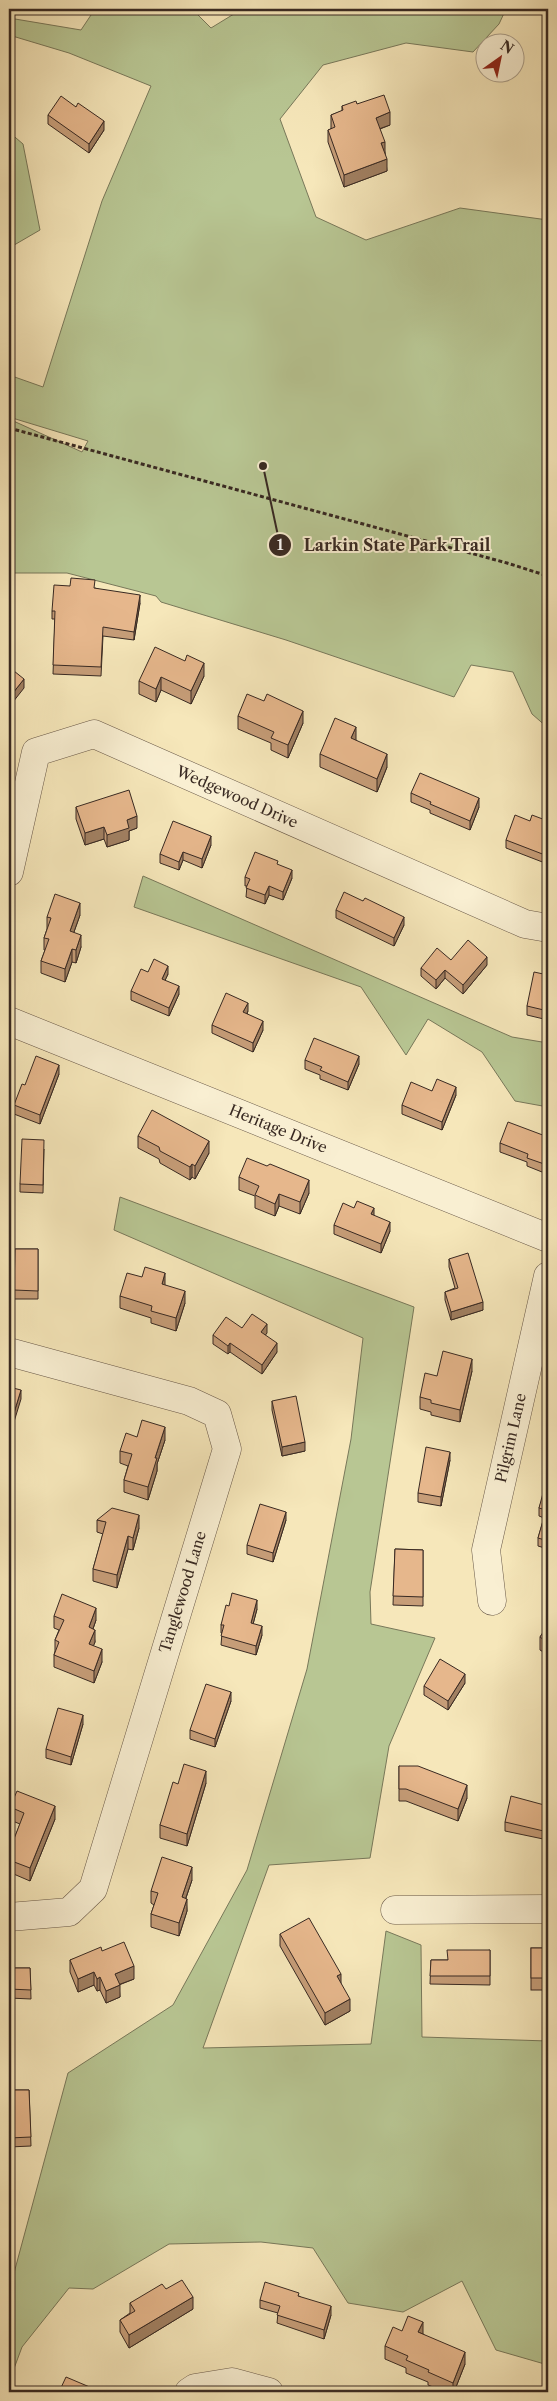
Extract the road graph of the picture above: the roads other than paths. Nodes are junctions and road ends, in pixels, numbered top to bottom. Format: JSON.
{"nodes":[{"id":1,"x":9,"y":872,"type":"edge"},
{"id":2,"x":548,"y":928,"type":"edge"},
{"id":3,"x":9,"y":1021,"type":"edge"},
{"id":4,"x":548,"y":1238,"type":"edge"},
{"id":5,"x":548,"y":1276,"type":"edge"},
{"id":6,"x":9,"y":1352,"type":"edge"},
{"id":7,"x":492,"y":1601,"type":"dead end"},
{"id":8,"x":548,"y":1909,"type":"edge"},
{"id":9,"x":395,"y":1910,"type":"dead end"},
{"id":10,"x":9,"y":1916,"type":"edge"},
{"id":11,"x":189,"y":2392,"type":"edge"},
{"id":12,"x":269,"y":2392,"type":"edge"}],
"edges":[{"from":1,"to":2,"type":"street","name":"Wedgewood Drive"},
{"from":3,"to":4,"type":"street","name":"Heritage Drive"},
{"from":5,"to":7,"type":"street","name":"Pilgrim Lane"},
{"from":6,"to":10,"type":"street","name":"Tanglewood Lane"},
{"from":8,"to":9,"type":"street"},
{"from":11,"to":12,"type":"street"}]}
